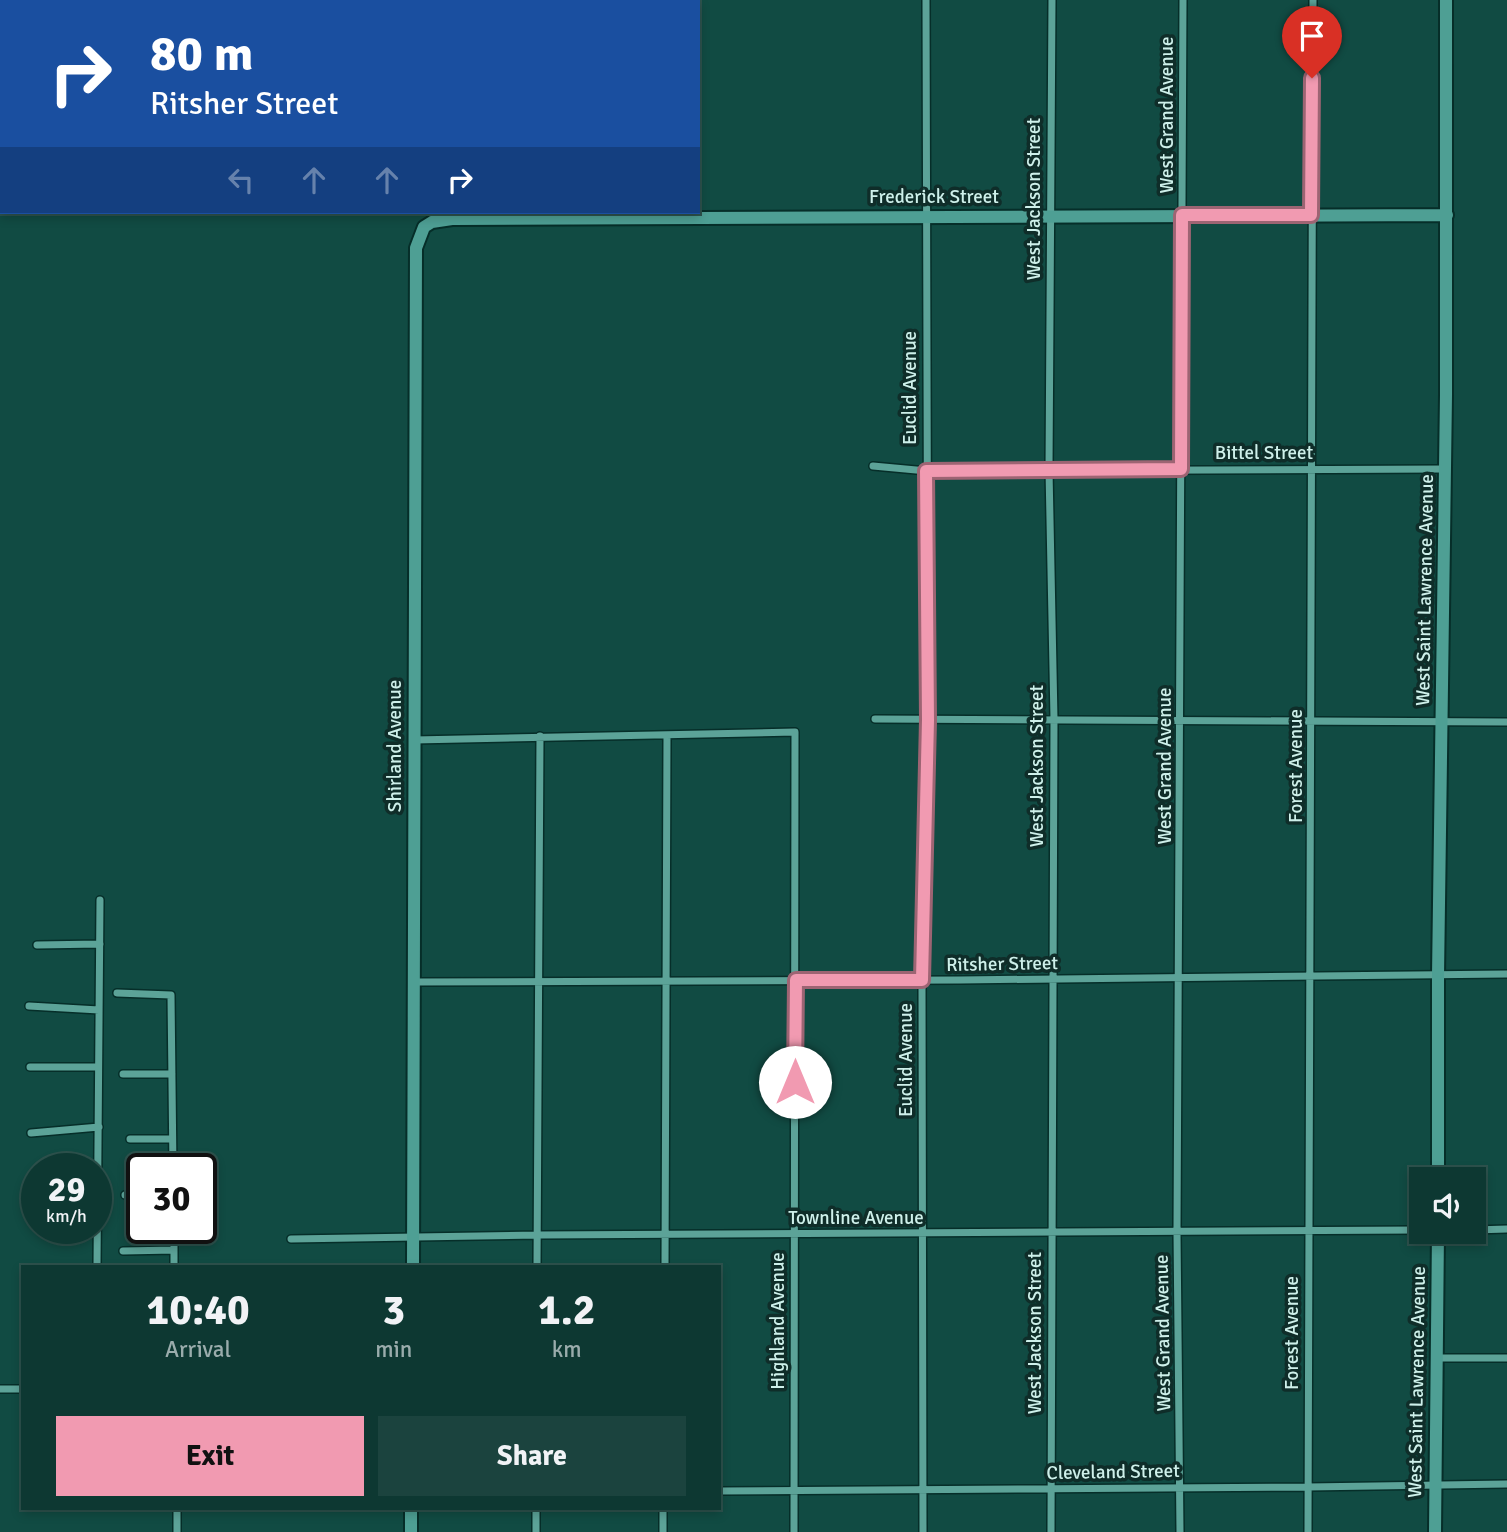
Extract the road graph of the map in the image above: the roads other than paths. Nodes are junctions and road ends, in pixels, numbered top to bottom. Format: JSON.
{"nodes":[{"id":1,"x":926,"y":0,"type":"edge"},
{"id":2,"x":1052,"y":0,"type":"edge"},
{"id":3,"x":1183,"y":0,"type":"edge"},
{"id":4,"x":1313,"y":0,"type":"edge"},
{"id":5,"x":1446,"y":0,"type":"edge"},
{"id":6,"x":1182,"y":215,"type":"junction"},
{"id":7,"x":1311,"y":215,"type":"junction"},
{"id":8,"x":1447,"y":215,"type":"junction"},
{"id":9,"x":925,"y":216,"type":"junction"},
{"id":10,"x":1050,"y":216,"type":"junction"},
{"id":11,"x":424,"y":227,"type":"joint"},
{"id":12,"x":873,"y":466,"type":"dead end"},
{"id":13,"x":1311,"y":468,"type":"junction"},
{"id":14,"x":1181,"y":469,"type":"junction"},
{"id":15,"x":1446,"y":469,"type":"junction"},
{"id":16,"x":1049,"y":470,"type":"junction"},
{"id":17,"x":926,"y":471,"type":"junction"},
{"id":18,"x":875,"y":719,"type":"dead end"},
{"id":19,"x":1054,"y":719,"type":"junction"},
{"id":20,"x":928,"y":720,"type":"junction"},
{"id":21,"x":1181,"y":721,"type":"junction"},
{"id":22,"x":1312,"y":722,"type":"junction"},
{"id":23,"x":1443,"y":722,"type":"junction"},
{"id":24,"x":1507,"y":722,"type":"edge"},
{"id":25,"x":540,"y":736,"type":"junction"},
{"id":26,"x":667,"y":736,"type":"junction"},
{"id":27,"x":414,"y":740,"type":"junction"},
{"id":28,"x":100,"y":900,"type":"dead end"},
{"id":29,"x":100,"y":944,"type":"junction"},
{"id":30,"x":37,"y":945,"type":"dead end"},
{"id":31,"x":1507,"y":974,"type":"edge"},
{"id":32,"x":1438,"y":976,"type":"junction"},
{"id":33,"x":1310,"y":977,"type":"junction"},
{"id":34,"x":1052,"y":978,"type":"junction"},
{"id":35,"x":1180,"y":978,"type":"junction"},
{"id":36,"x":796,"y":980,"type":"junction"},
{"id":37,"x":922,"y":980,"type":"junction"},
{"id":38,"x":538,"y":981,"type":"junction"},
{"id":39,"x":667,"y":981,"type":"junction"},
{"id":40,"x":413,"y":982,"type":"junction"},
{"id":41,"x":117,"y":993,"type":"dead end"},
{"id":42,"x":29,"y":1006,"type":"dead end"},
{"id":43,"x":99,"y":1010,"type":"junction"},
{"id":44,"x":30,"y":1067,"type":"dead end"},
{"id":45,"x":98,"y":1067,"type":"junction"},
{"id":46,"x":123,"y":1074,"type":"dead end"},
{"id":47,"x":172,"y":1074,"type":"junction"},
{"id":48,"x":99,"y":1127,"type":"junction"},
{"id":49,"x":31,"y":1133,"type":"dead end"},
{"id":50,"x":130,"y":1139,"type":"dead end"},
{"id":51,"x":172,"y":1139,"type":"junction"},
{"id":52,"x":98,"y":1153,"type":"edge"},
{"id":53,"x":172,"y":1153,"type":"edge"},
{"id":54,"x":1438,"y":1167,"type":"edge"},
{"id":55,"x":1507,"y":1229,"type":"edge"},
{"id":56,"x":1409,"y":1230,"type":"edge"},
{"id":57,"x":1486,"y":1230,"type":"edge"},
{"id":58,"x":1177,"y":1231,"type":"junction"},
{"id":59,"x":1308,"y":1231,"type":"junction"},
{"id":60,"x":1051,"y":1233,"type":"junction"},
{"id":61,"x":794,"y":1234,"type":"junction"},
{"id":62,"x":921,"y":1234,"type":"junction"},
{"id":63,"x":538,"y":1235,"type":"junction"},
{"id":64,"x":666,"y":1235,"type":"junction"},
{"id":65,"x":413,"y":1238,"type":"junction"},
{"id":66,"x":291,"y":1240,"type":"dead end"},
{"id":67,"x":97,"y":1244,"type":"edge"},
{"id":68,"x":174,"y":1244,"type":"edge"},
{"id":69,"x":1438,"y":1244,"type":"edge"},
{"id":70,"x":174,"y":1250,"type":"junction"},
{"id":71,"x":124,"y":1251,"type":"dead end"},
{"id":72,"x":97,"y":1265,"type":"edge"},
{"id":73,"x":174,"y":1265,"type":"edge"},
{"id":74,"x":413,"y":1265,"type":"edge"},
{"id":75,"x":537,"y":1265,"type":"edge"},
{"id":76,"x":666,"y":1265,"type":"edge"},
{"id":77,"x":1507,"y":1357,"type":"edge"},
{"id":78,"x":1436,"y":1358,"type":"junction"},
{"id":79,"x":0,"y":1389,"type":"edge"},
{"id":80,"x":21,"y":1389,"type":"edge"},
{"id":81,"x":1507,"y":1483,"type":"edge"},
{"id":82,"x":1434,"y":1484,"type":"junction"},
{"id":83,"x":1180,"y":1487,"type":"junction"},
{"id":84,"x":1308,"y":1487,"type":"junction"},
{"id":85,"x":922,"y":1489,"type":"junction"},
{"id":86,"x":1052,"y":1489,"type":"junction"},
{"id":87,"x":794,"y":1490,"type":"junction"},
{"id":88,"x":721,"y":1491,"type":"edge"},
{"id":89,"x":177,"y":1510,"type":"edge"},
{"id":90,"x":411,"y":1510,"type":"edge"},
{"id":91,"x":537,"y":1510,"type":"edge"},
{"id":92,"x":663,"y":1510,"type":"edge"},
{"id":93,"x":177,"y":1532,"type":"edge"},
{"id":94,"x":411,"y":1532,"type":"edge"},
{"id":95,"x":536,"y":1532,"type":"edge"},
{"id":96,"x":663,"y":1532,"type":"edge"},
{"id":97,"x":794,"y":1532,"type":"edge"},
{"id":98,"x":923,"y":1532,"type":"edge"},
{"id":99,"x":1052,"y":1532,"type":"edge"},
{"id":100,"x":1180,"y":1532,"type":"edge"},
{"id":101,"x":1308,"y":1532,"type":"edge"},
{"id":102,"x":1435,"y":1532,"type":"edge"}],
"edges":[{"from":1,"to":9,"type":"street","name":"Euclid Avenue"},
{"from":2,"to":10,"type":"street","name":"West Jackson Street"},
{"from":3,"to":6,"type":"street","name":"West Grand Avenue"},
{"from":4,"to":7,"type":"street","name":"Forest Avenue"},
{"from":5,"to":8,"type":"street","name":"West Saint Lawrence Avenue"},
{"from":6,"to":7,"type":"street","name":"Frederick Street"},
{"from":6,"to":10,"type":"street","name":"Frederick Street"},
{"from":6,"to":14,"type":"street","name":"West Grand Avenue"},
{"from":7,"to":8,"type":"street","name":"Frederick Street"},
{"from":7,"to":13,"type":"street","name":"Forest Avenue"},
{"from":8,"to":15,"type":"street","name":"West Saint Lawrence Avenue"},
{"from":9,"to":10,"type":"street","name":"Frederick Street"},
{"from":9,"to":11,"type":"street","name":"Frederick Street"},
{"from":9,"to":17,"type":"street","name":"Euclid Avenue"},
{"from":10,"to":16,"type":"street","name":"West Jackson Street"},
{"from":11,"to":27,"type":"street","name":"Shirland Avenue"},
{"from":12,"to":17,"type":"street","name":"Bittel Street"},
{"from":13,"to":14,"type":"street","name":"Bittel Street"},
{"from":13,"to":15,"type":"street","name":"Bittel Street"},
{"from":13,"to":22,"type":"street","name":"Forest Avenue"},
{"from":14,"to":16,"type":"street","name":"Bittel Street"},
{"from":14,"to":21,"type":"street","name":"West Grand Avenue"},
{"from":15,"to":23,"type":"street","name":"West Saint Lawrence Avenue"},
{"from":16,"to":17,"type":"street","name":"Bittel Street"},
{"from":16,"to":19,"type":"street","name":"West Jackson Street"},
{"from":17,"to":20,"type":"street","name":"Euclid Avenue"},
{"from":18,"to":20,"type":"street"},
{"from":19,"to":20,"type":"street"},
{"from":19,"to":21,"type":"street"},
{"from":19,"to":34,"type":"street","name":"West Jackson Street"},
{"from":20,"to":37,"type":"street","name":"Euclid Avenue"},
{"from":21,"to":22,"type":"street"},
{"from":21,"to":35,"type":"street","name":"West Grand Avenue"},
{"from":22,"to":23,"type":"street"},
{"from":22,"to":33,"type":"street","name":"Forest Avenue"},
{"from":23,"to":24,"type":"street"},
{"from":23,"to":32,"type":"street","name":"West Saint Lawrence Avenue"},
{"from":25,"to":26,"type":"street"},
{"from":25,"to":27,"type":"street"},
{"from":25,"to":38,"type":"street"},
{"from":26,"to":36,"type":"street","name":"Highland Avenue"},
{"from":26,"to":39,"type":"street"},
{"from":27,"to":40,"type":"street","name":"Shirland Avenue"},
{"from":28,"to":29,"type":"street"},
{"from":29,"to":30,"type":"street"},
{"from":29,"to":43,"type":"street"},
{"from":31,"to":32,"type":"street","name":"Ritsher Street"},
{"from":32,"to":33,"type":"street","name":"Ritsher Street"},
{"from":32,"to":54,"type":"street","name":"West Saint Lawrence Avenue"},
{"from":33,"to":35,"type":"street","name":"Ritsher Street"},
{"from":33,"to":59,"type":"street","name":"Forest Avenue"},
{"from":34,"to":35,"type":"street","name":"Ritsher Street"},
{"from":34,"to":37,"type":"street","name":"Ritsher Street"},
{"from":34,"to":60,"type":"street","name":"West Jackson Street"},
{"from":35,"to":58,"type":"street","name":"West Grand Avenue"},
{"from":36,"to":37,"type":"street","name":"Ritsher Street"},
{"from":36,"to":39,"type":"street","name":"Ritsher Street"},
{"from":36,"to":61,"type":"street","name":"Highland Avenue"},
{"from":37,"to":62,"type":"street","name":"Euclid Avenue"},
{"from":38,"to":39,"type":"street","name":"Ritsher Street"},
{"from":38,"to":40,"type":"street","name":"Ritsher Street"},
{"from":38,"to":63,"type":"street"},
{"from":39,"to":64,"type":"street"},
{"from":40,"to":65,"type":"street","name":"Shirland Avenue"},
{"from":41,"to":47,"type":"street"},
{"from":42,"to":43,"type":"street"},
{"from":43,"to":45,"type":"street"},
{"from":44,"to":45,"type":"street"},
{"from":45,"to":48,"type":"street"},
{"from":46,"to":47,"type":"street"},
{"from":47,"to":51,"type":"street"},
{"from":48,"to":49,"type":"street"},
{"from":48,"to":52,"type":"street"},
{"from":50,"to":51,"type":"street"},
{"from":51,"to":53,"type":"street"},
{"from":55,"to":57,"type":"street"},
{"from":56,"to":59,"type":"street","name":"Townline Avenue"},
{"from":58,"to":59,"type":"street","name":"Townline Avenue"},
{"from":58,"to":60,"type":"street","name":"Townline Avenue"},
{"from":58,"to":83,"type":"street","name":"West Grand Avenue"},
{"from":59,"to":84,"type":"street","name":"Forest Avenue"},
{"from":60,"to":62,"type":"street","name":"Townline Avenue"},
{"from":60,"to":86,"type":"street","name":"West Jackson Street"},
{"from":61,"to":62,"type":"street","name":"Townline Avenue"},
{"from":61,"to":64,"type":"street","name":"Townline Avenue"},
{"from":61,"to":87,"type":"street","name":"Highland Avenue"},
{"from":62,"to":85,"type":"street","name":"Euclid Avenue"},
{"from":63,"to":64,"type":"street","name":"Townline Avenue"},
{"from":63,"to":65,"type":"street","name":"Townline Avenue"},
{"from":63,"to":75,"type":"street"},
{"from":64,"to":76,"type":"street"},
{"from":65,"to":66,"type":"street","name":"Townline Avenue"},
{"from":65,"to":74,"type":"street","name":"Shirland Avenue"},
{"from":67,"to":72,"type":"street"},
{"from":68,"to":70,"type":"street"},
{"from":69,"to":78,"type":"street","name":"West Saint Lawrence Avenue"},
{"from":70,"to":71,"type":"street"},
{"from":70,"to":73,"type":"street"},
{"from":77,"to":78,"type":"street"},
{"from":78,"to":82,"type":"street","name":"West Saint Lawrence Avenue"},
{"from":79,"to":80,"type":"street"},
{"from":81,"to":82,"type":"street","name":"Cleveland Street"},
{"from":82,"to":84,"type":"street","name":"Cleveland Street"},
{"from":82,"to":102,"type":"street","name":"West Saint Lawrence Avenue"},
{"from":83,"to":84,"type":"street","name":"Cleveland Street"},
{"from":83,"to":86,"type":"street","name":"Cleveland Street"},
{"from":83,"to":100,"type":"street","name":"West Grand Avenue"},
{"from":84,"to":101,"type":"street","name":"Forest Avenue"},
{"from":85,"to":86,"type":"street","name":"Cleveland Street"},
{"from":85,"to":87,"type":"street","name":"Cleveland Street"},
{"from":85,"to":98,"type":"street","name":"Euclid Avenue"},
{"from":86,"to":99,"type":"street","name":"West Jackson Street"},
{"from":87,"to":88,"type":"street","name":"Cleveland Street"},
{"from":87,"to":97,"type":"street","name":"Highland Avenue"},
{"from":89,"to":93,"type":"street"},
{"from":90,"to":94,"type":"street"},
{"from":91,"to":95,"type":"street"},
{"from":92,"to":96,"type":"street"}]}
